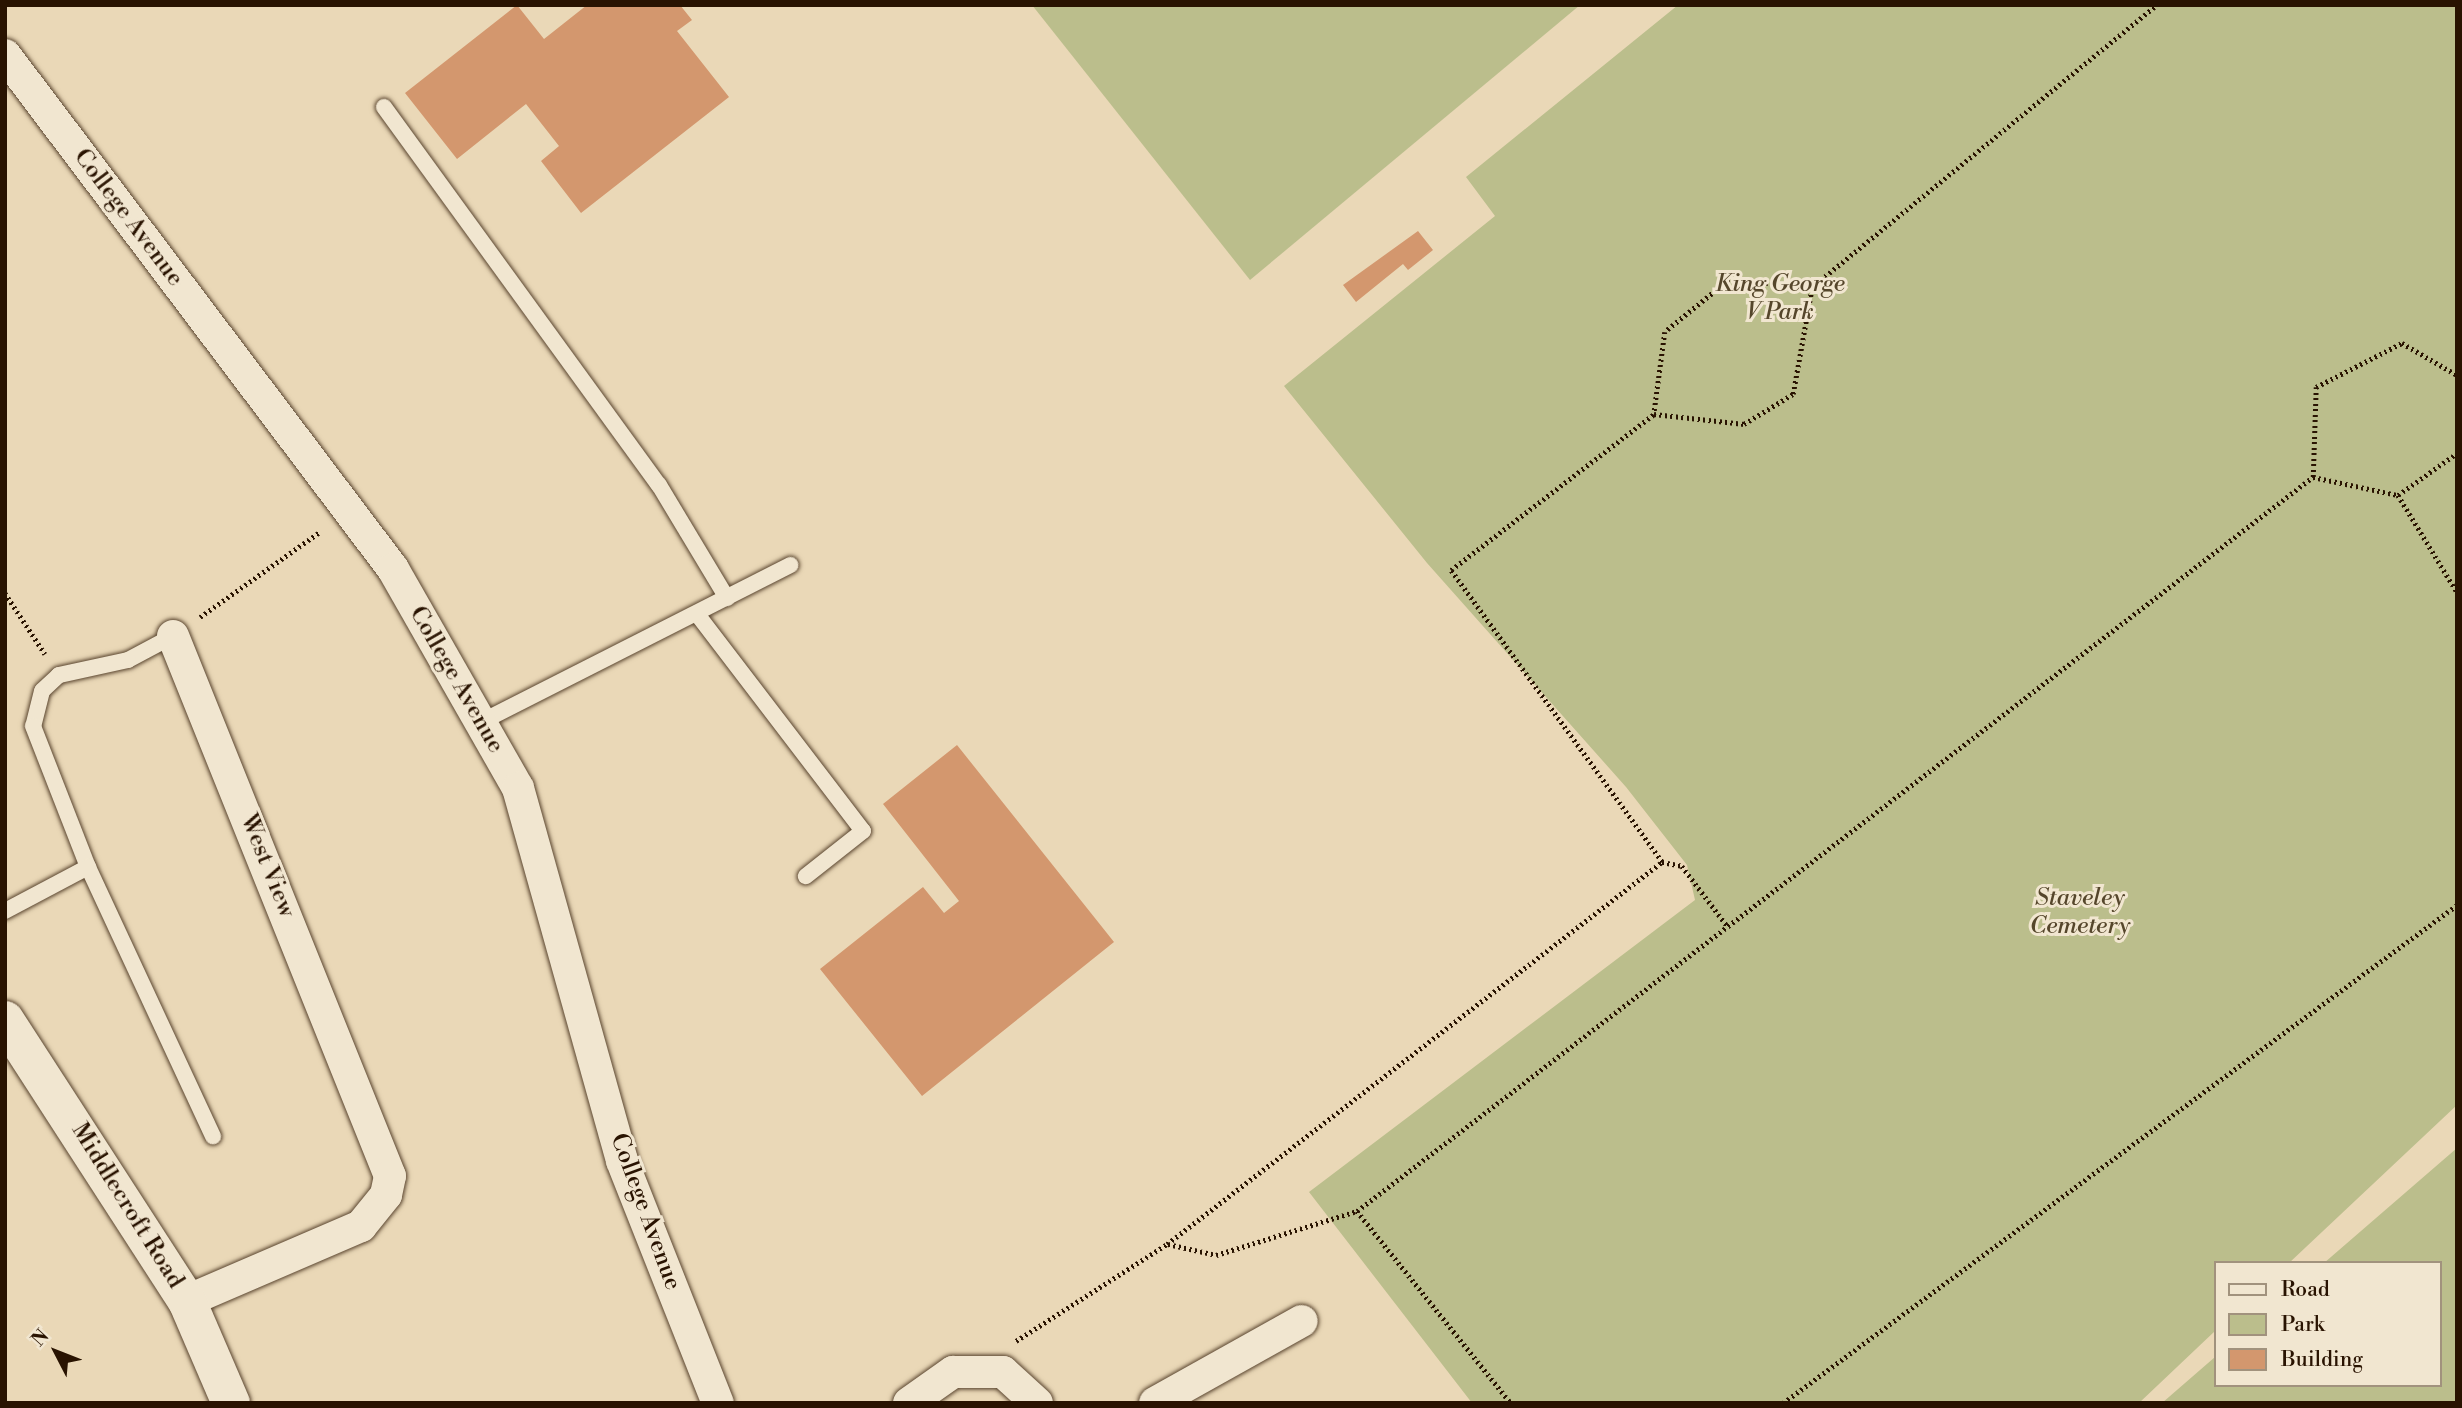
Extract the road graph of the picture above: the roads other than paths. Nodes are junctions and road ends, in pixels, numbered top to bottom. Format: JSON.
{"nodes":[{"id":1,"x":5,"y":55,"type":"edge"},
{"id":2,"x":384,"y":107,"type":"dead end"},
{"id":3,"x":791,"y":565,"type":"dead end"},
{"id":4,"x":727,"y":598,"type":"junction"},
{"id":5,"x":697,"y":614,"type":"junction"},
{"id":6,"x":173,"y":636,"type":"joint"},
{"id":7,"x":481,"y":722,"type":"junction"},
{"id":8,"x":88,"y":867,"type":"junction"},
{"id":9,"x":806,"y":876,"type":"dead end"},
{"id":10,"x":5,"y":911,"type":"edge"},
{"id":11,"x":5,"y":1020,"type":"edge"},
{"id":12,"x":213,"y":1136,"type":"dead end"},
{"id":13,"x":187,"y":1301,"type":"junction"},
{"id":14,"x":1302,"y":1321,"type":"dead end"},
{"id":15,"x":231,"y":1403,"type":"edge"},
{"id":16,"x":718,"y":1403,"type":"edge"},
{"id":17,"x":909,"y":1403,"type":"edge"},
{"id":18,"x":1037,"y":1403,"type":"edge"},
{"id":19,"x":1155,"y":1403,"type":"edge"}],
"edges":[{"from":1,"to":7,"type":"street","name":"College Avenue"},
{"from":2,"to":4,"type":"lane"},
{"from":3,"to":4,"type":"lane"},
{"from":4,"to":5,"type":"lane"},
{"from":5,"to":7,"type":"lane"},
{"from":5,"to":9,"type":"lane"},
{"from":6,"to":8,"type":"lane"},
{"from":6,"to":13,"type":"street","name":"West View"},
{"from":7,"to":16,"type":"street","name":"College Avenue"},
{"from":8,"to":10,"type":"lane"},
{"from":8,"to":12,"type":"lane"},
{"from":11,"to":13,"type":"street","name":"Middlecroft Road"},
{"from":13,"to":15,"type":"street","name":"Middlecroft Road"},
{"from":14,"to":19,"type":"street"},
{"from":17,"to":18,"type":"street"}]}
